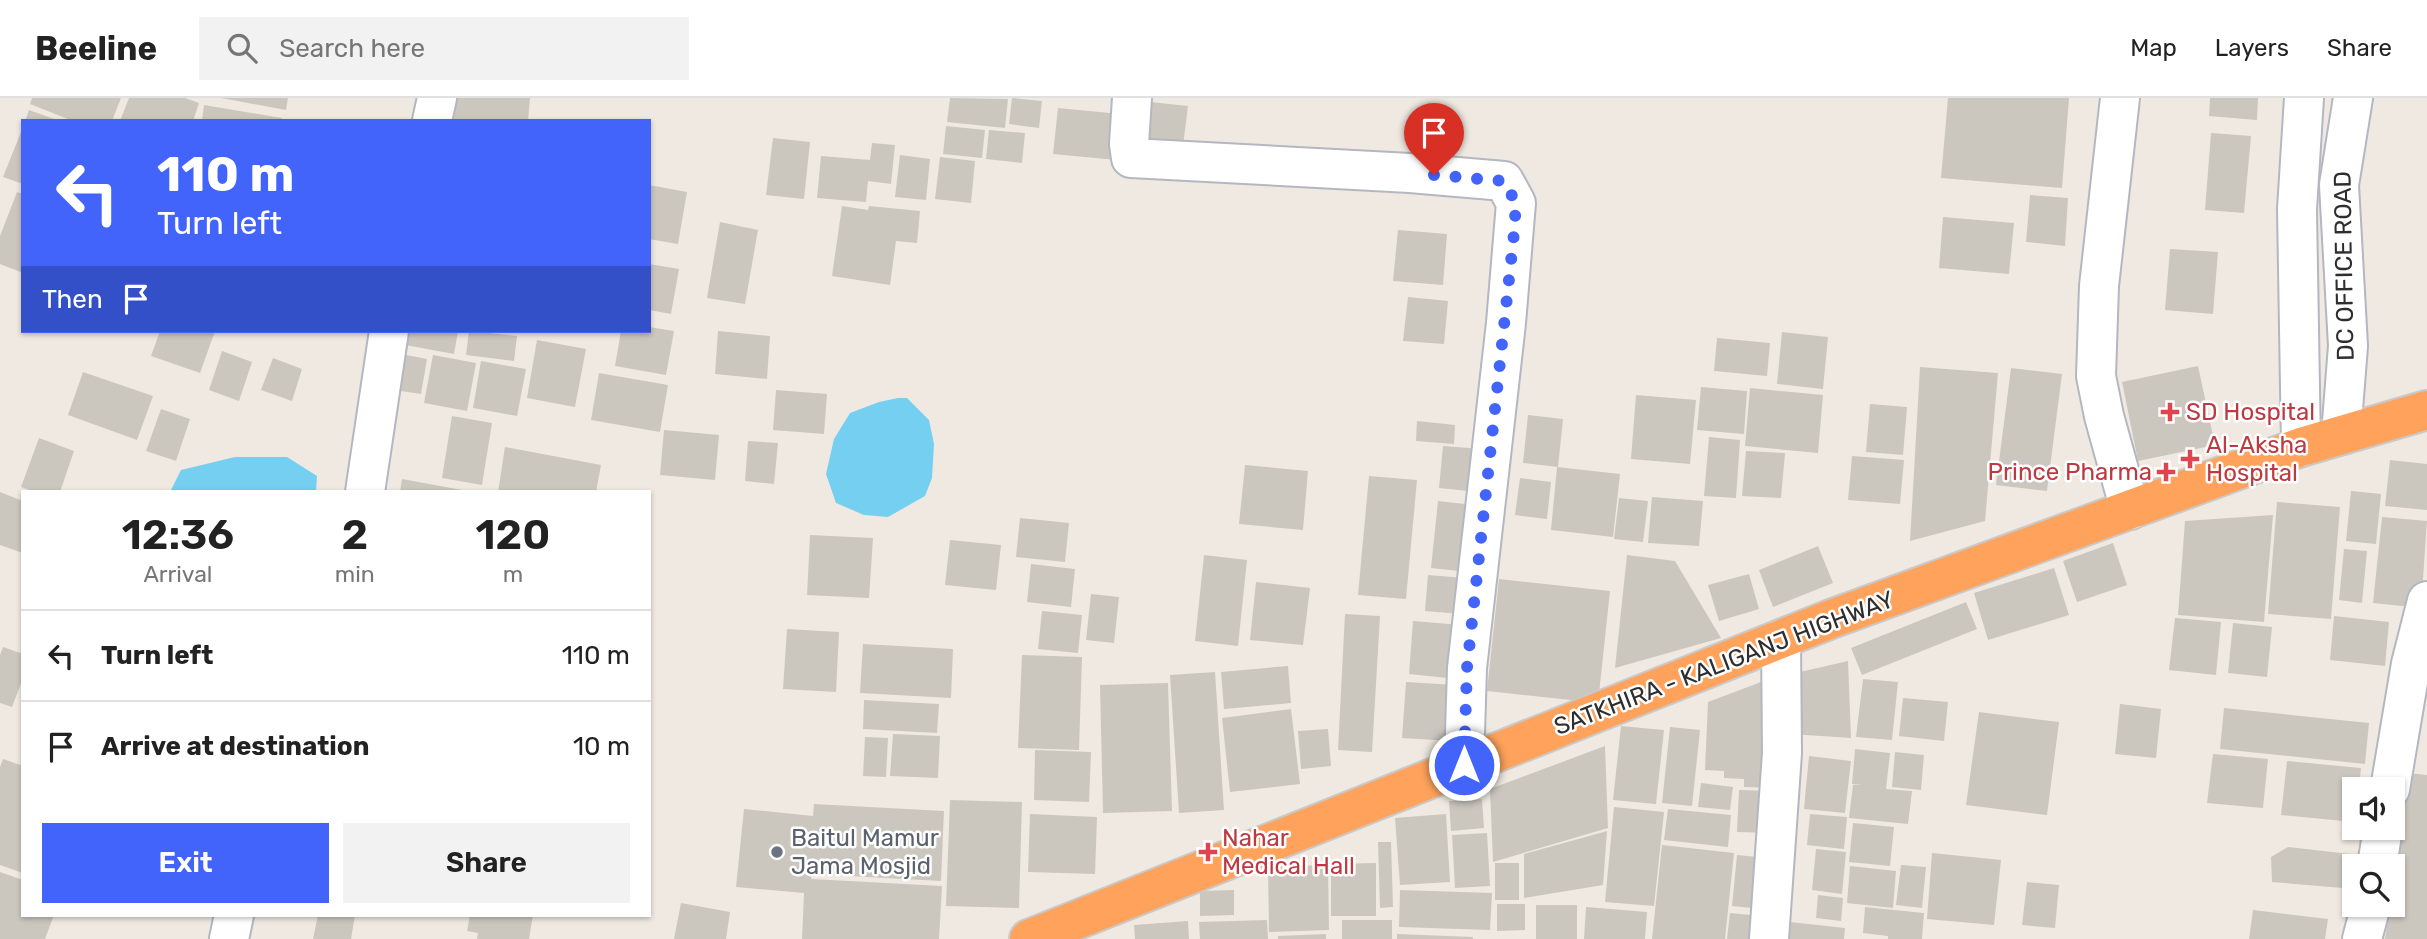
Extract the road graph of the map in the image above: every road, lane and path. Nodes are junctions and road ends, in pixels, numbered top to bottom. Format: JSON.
{"nodes":[{"id":1,"x":437,"y":98,"type":"edge"},
{"id":2,"x":1132,"y":98,"type":"edge"},
{"id":3,"x":2120,"y":98,"type":"edge"},
{"id":4,"x":2304,"y":98,"type":"edge"},
{"id":5,"x":2353,"y":98,"type":"edge"},
{"id":6,"x":432,"y":119,"type":"edge"},
{"id":7,"x":389,"y":333,"type":"edge"},
{"id":8,"x":2427,"y":410,"type":"edge"},
{"id":9,"x":2341,"y":435,"type":"junction"},
{"id":10,"x":2301,"y":447,"type":"junction"},
{"id":11,"x":365,"y":490,"type":"edge"},
{"id":12,"x":2130,"y":510,"type":"junction"},
{"id":13,"x":2427,"y":601,"type":"edge"},
{"id":14,"x":1781,"y":639,"type":"junction"},
{"id":15,"x":1464,"y":765,"type":"junction"},
{"id":16,"x":2392,"y":777,"type":"edge"},
{"id":17,"x":234,"y":917,"type":"edge"},
{"id":18,"x":2368,"y":917,"type":"edge"},
{"id":19,"x":229,"y":939,"type":"edge"},
{"id":20,"x":1029,"y":939,"type":"edge"},
{"id":21,"x":1769,"y":939,"type":"edge"},
{"id":22,"x":2362,"y":939,"type":"edge"}],
"edges":[{"from":1,"to":6,"type":"street"},
{"from":2,"to":15,"type":"street"},
{"from":3,"to":12,"type":"street"},
{"from":4,"to":10,"type":"street"},
{"from":5,"to":9,"type":"street","name":"DC OFFICE ROAD"},
{"from":7,"to":11,"type":"street"},
{"from":8,"to":9,"type":"highway","name":"SATKHIRA - KALIGANJ HIGHWAY"},
{"from":9,"to":10,"type":"highway","name":"SATKHIRA - KALIGANJ HIGHWAY"},
{"from":10,"to":12,"type":"highway","name":"SATKHIRA - KALIGANJ HIGHWAY"},
{"from":12,"to":14,"type":"highway","name":"SATKHIRA - KALIGANJ HIGHWAY"},
{"from":13,"to":16,"type":"street"},
{"from":14,"to":15,"type":"highway","name":"SATKHIRA - KALIGANJ HIGHWAY"},
{"from":14,"to":21,"type":"street"},
{"from":15,"to":20,"type":"highway","name":"SATKHIRA - KALIGANJ HIGHWAY"},
{"from":17,"to":19,"type":"street"},
{"from":18,"to":22,"type":"street"}]}
